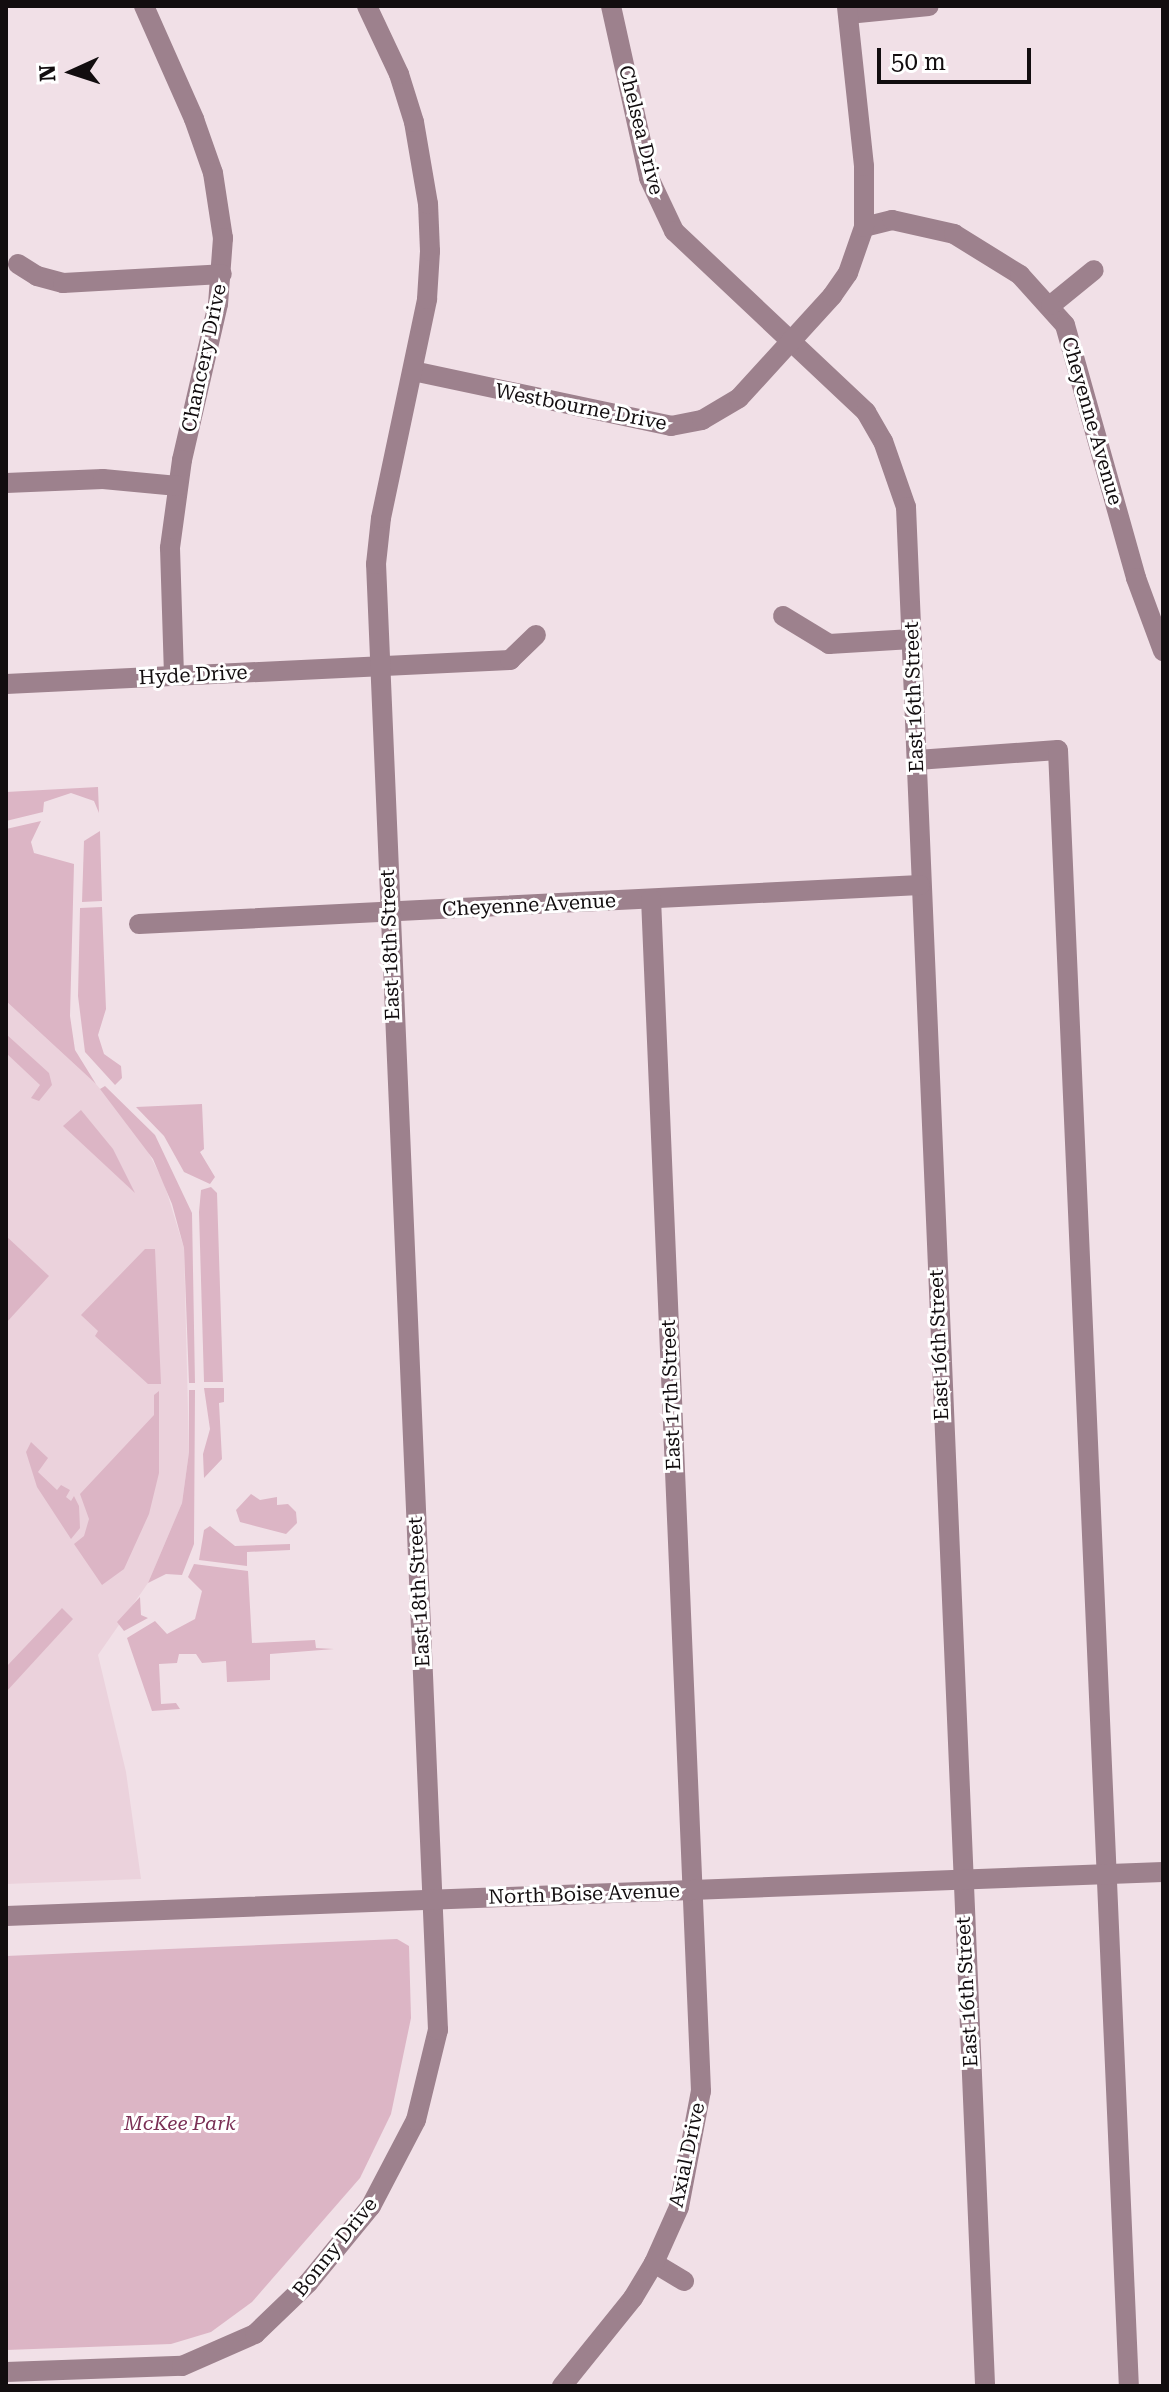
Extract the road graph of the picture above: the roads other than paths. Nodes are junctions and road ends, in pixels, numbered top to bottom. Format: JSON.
{"nodes":[{"id":1,"x":144,"y":6,"type":"edge"},
{"id":2,"x":367,"y":6,"type":"edge"},
{"id":3,"x":611,"y":6,"type":"edge"},
{"id":4,"x":929,"y":6,"type":"edge"},
{"id":5,"x":848,"y":10,"type":"edge"},
{"id":6,"x":864,"y":227,"type":"junction"},
{"id":7,"x":18,"y":264,"type":"dead end"},
{"id":8,"x":1094,"y":270,"type":"dead end"},
{"id":9,"x":222,"y":274,"type":"junction"},
{"id":10,"x":1051,"y":305,"type":"junction"},
{"id":11,"x":795,"y":342,"type":"junction"},
{"id":12,"x":413,"y":371,"type":"junction"},
{"id":13,"x":6,"y":483,"type":"edge"},
{"id":14,"x":178,"y":486,"type":"junction"},
{"id":15,"x":783,"y":616,"type":"dead end"},
{"id":16,"x":536,"y":635,"type":"dead end"},
{"id":17,"x":912,"y":639,"type":"junction"},
{"id":18,"x":1163,"y":651,"type":"edge"},
{"id":19,"x":380,"y":666,"type":"junction"},
{"id":20,"x":174,"y":675,"type":"junction"},
{"id":21,"x":6,"y":684,"type":"edge"},
{"id":22,"x":917,"y":760,"type":"junction"},
{"id":23,"x":920,"y":885,"type":"junction"},
{"id":24,"x":651,"y":899,"type":"junction"},
{"id":25,"x":389,"y":912,"type":"junction"},
{"id":26,"x":139,"y":924,"type":"dead end"},
{"id":27,"x":1163,"y":1872,"type":"edge"},
{"id":28,"x":1104,"y":1874,"type":"junction"},
{"id":29,"x":961,"y":1880,"type":"junction"},
{"id":30,"x":690,"y":1890,"type":"junction"},
{"id":31,"x":433,"y":1899,"type":"junction"},
{"id":32,"x":6,"y":1916,"type":"edge"},
{"id":33,"x":654,"y":2263,"type":"junction"},
{"id":34,"x":684,"y":2281,"type":"dead end"},
{"id":35,"x":6,"y":2372,"type":"edge"},
{"id":36,"x":562,"y":2386,"type":"edge"},
{"id":37,"x":985,"y":2386,"type":"edge"},
{"id":38,"x":1129,"y":2386,"type":"edge"}],
"edges":[{"from":1,"to":9,"type":"street","name":"Chancery Drive"},
{"from":2,"to":12,"type":"street","name":"East 18th Street"},
{"from":3,"to":11,"type":"street","name":"Chelsea Drive"},
{"from":4,"to":5,"type":"street"},
{"from":5,"to":6,"type":"street","name":"Westbourne Drive"},
{"from":6,"to":10,"type":"street","name":"Cheyenne Avenue"},
{"from":6,"to":11,"type":"street","name":"Westbourne Drive"},
{"from":7,"to":9,"type":"street"},
{"from":8,"to":10,"type":"street"},
{"from":9,"to":14,"type":"street","name":"Chancery Drive"},
{"from":10,"to":18,"type":"street","name":"Cheyenne Avenue"},
{"from":11,"to":12,"type":"street","name":"Westbourne Drive"},
{"from":11,"to":17,"type":"street","name":"East 16th Street"},
{"from":12,"to":19,"type":"street","name":"East 18th Street"},
{"from":13,"to":14,"type":"street"},
{"from":14,"to":20,"type":"street","name":"Chancery Drive"},
{"from":15,"to":17,"type":"street"},
{"from":16,"to":19,"type":"street","name":"Hyde Drive"},
{"from":17,"to":22,"type":"street","name":"East 16th Street"},
{"from":19,"to":20,"type":"street","name":"Hyde Drive"},
{"from":19,"to":25,"type":"street","name":"East 18th Street"},
{"from":20,"to":21,"type":"street","name":"Hyde Drive"},
{"from":22,"to":23,"type":"street","name":"East 16th Street"},
{"from":22,"to":28,"type":"street"},
{"from":23,"to":24,"type":"street","name":"Cheyenne Avenue"},
{"from":23,"to":29,"type":"street","name":"East 16th Street"},
{"from":24,"to":25,"type":"street","name":"Cheyenne Avenue"},
{"from":24,"to":30,"type":"street","name":"East 17th Street"},
{"from":25,"to":26,"type":"street","name":"Cheyenne Avenue"},
{"from":25,"to":31,"type":"street","name":"East 18th Street"},
{"from":27,"to":28,"type":"street","name":"North Boise Avenue"},
{"from":28,"to":29,"type":"street","name":"North Boise Avenue"},
{"from":28,"to":38,"type":"street"},
{"from":29,"to":30,"type":"street","name":"North Boise Avenue"},
{"from":29,"to":37,"type":"street","name":"East 16th Street"},
{"from":30,"to":31,"type":"street","name":"North Boise Avenue"},
{"from":30,"to":33,"type":"street","name":"Axial Drive"},
{"from":31,"to":32,"type":"street","name":"North Boise Avenue"},
{"from":31,"to":35,"type":"street","name":"Bonny Drive"},
{"from":33,"to":34,"type":"street"},
{"from":33,"to":36,"type":"street","name":"Axial Drive"}]}
